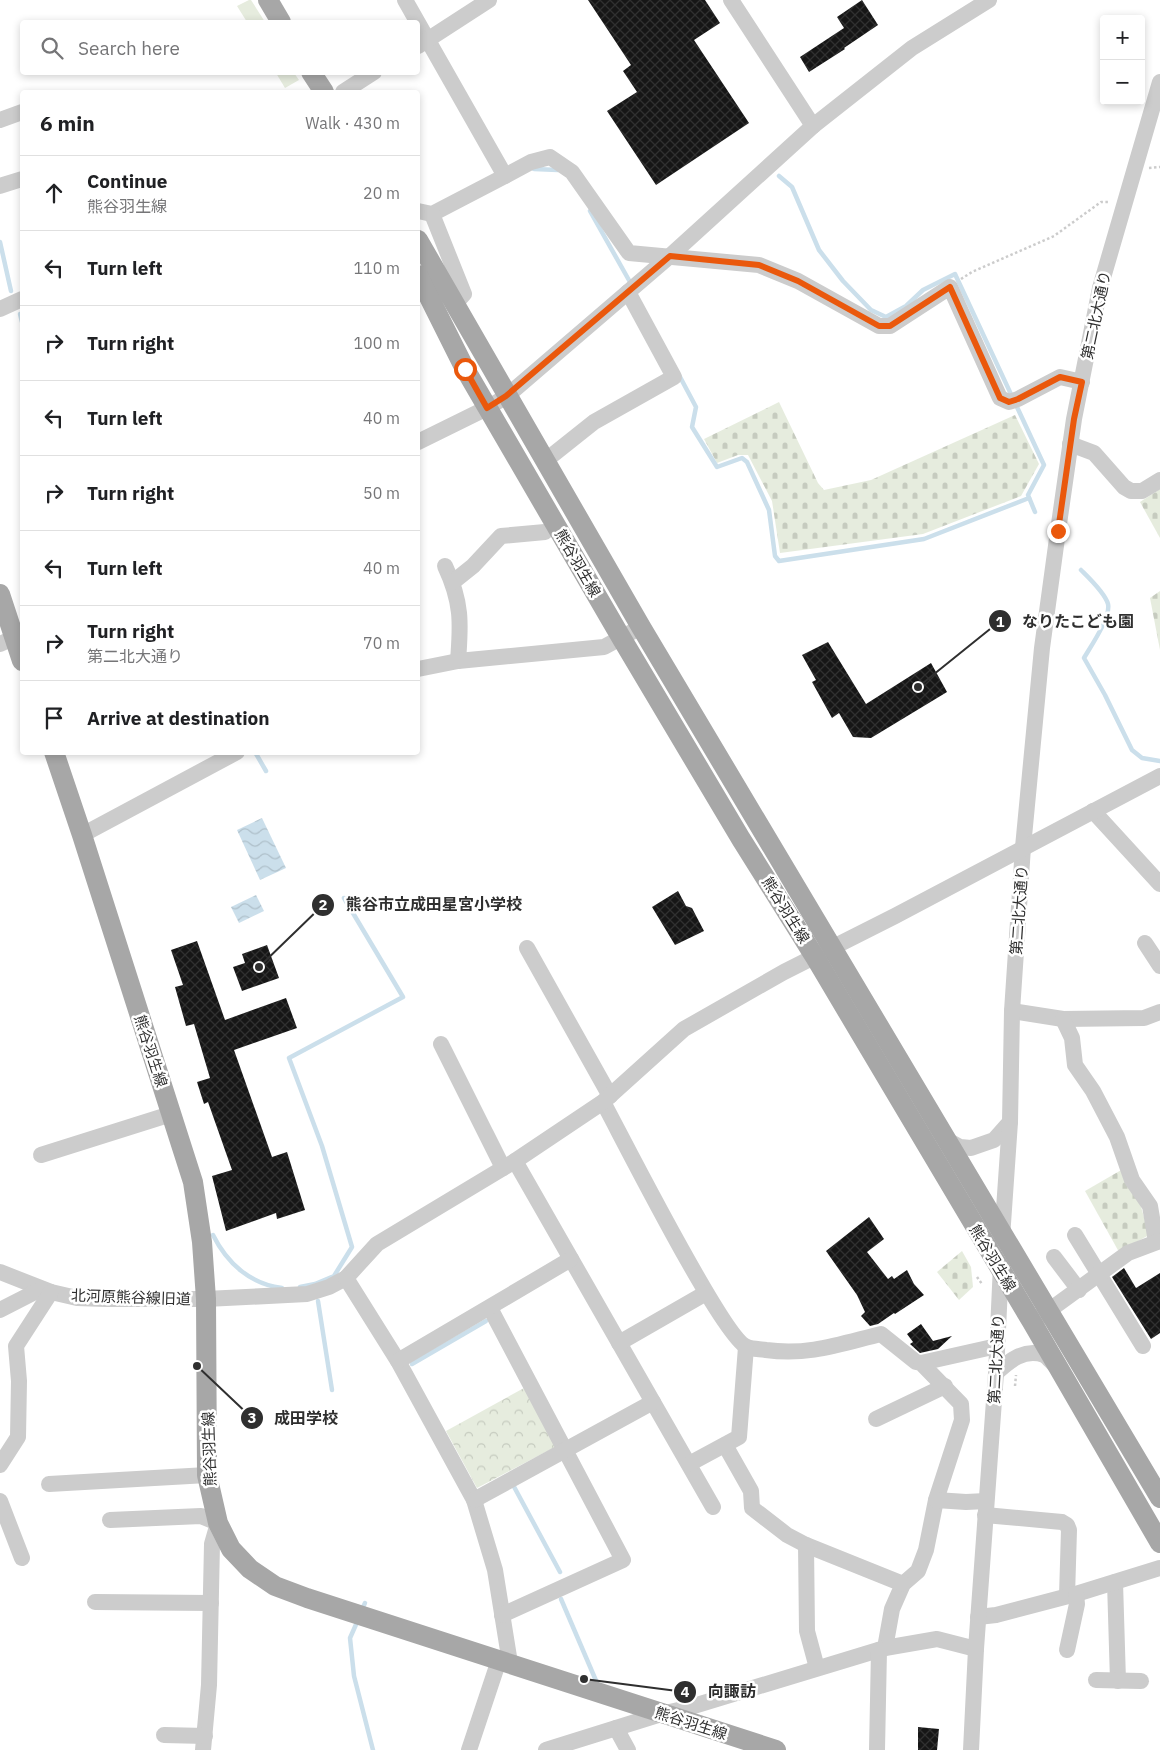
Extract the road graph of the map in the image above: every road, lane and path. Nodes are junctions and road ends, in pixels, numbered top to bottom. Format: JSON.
{"nodes":[{"id":1,"x":268,"y":0,"type":"edge"},
{"id":2,"x":405,"y":0,"type":"edge"},
{"id":3,"x":489,"y":0,"type":"edge"},
{"id":4,"x":731,"y":0,"type":"edge"},
{"id":5,"x":989,"y":0,"type":"edge"},
{"id":6,"x":280,"y":20,"type":"edge"},
{"id":7,"x":413,"y":20,"type":"edge"},
{"id":8,"x":423,"y":43,"type":"edge"},
{"id":9,"x":313,"y":75,"type":"edge"},
{"id":10,"x":369,"y":75,"type":"edge"},
{"id":11,"x":1160,"y":82,"type":"edge"},
{"id":12,"x":323,"y":90,"type":"edge"},
{"id":13,"x":346,"y":90,"type":"edge"},
{"id":14,"x":20,"y":113,"type":"edge"},
{"id":15,"x":0,"y":120,"type":"edge"},
{"id":16,"x":813,"y":126,"type":"junction"},
{"id":17,"x":505,"y":176,"type":"junction"},
{"id":18,"x":20,"y":180,"type":"edge"},
{"id":19,"x":0,"y":186,"type":"edge"},
{"id":20,"x":1124,"y":205,"type":"junction"},
{"id":21,"x":425,"y":212,"type":"edge"},
{"id":22,"x":420,"y":243,"type":"edge"},
{"id":23,"x":670,"y":256,"type":"junction"},
{"id":24,"x":966,"y":276,"type":"dead end"},
{"id":25,"x":420,"y":279,"type":"edge"},
{"id":26,"x":628,"y":292,"type":"junction"},
{"id":27,"x":20,"y":300,"type":"edge"},
{"id":28,"x":455,"y":304,"type":"junction"},
{"id":29,"x":0,"y":309,"type":"edge"},
{"id":30,"x":1082,"y":382,"type":"junction"},
{"id":31,"x":506,"y":396,"type":"junction"},
{"id":32,"x":487,"y":408,"type":"junction"},
{"id":33,"x":420,"y":441,"type":"edge"},
{"id":34,"x":1070,"y":444,"type":"junction"},
{"id":35,"x":545,"y":461,"type":"junction"},
{"id":36,"x":1160,"y":480,"type":"edge"},
{"id":37,"x":545,"y":532,"type":"dead end"},
{"id":38,"x":445,"y":566,"type":"dead end"},
{"id":39,"x":453,"y":582,"type":"junction"},
{"id":40,"x":0,"y":594,"type":"edge"},
{"id":41,"x":641,"y":627,"type":"junction"},
{"id":42,"x":12,"y":638,"type":"edge"},
{"id":43,"x":622,"y":639,"type":"junction"},
{"id":44,"x":20,"y":656,"type":"edge"},
{"id":45,"x":458,"y":661,"type":"junction"},
{"id":46,"x":420,"y":669,"type":"edge"},
{"id":47,"x":55,"y":755,"type":"edge"},
{"id":48,"x":230,"y":755,"type":"edge"},
{"id":49,"x":1160,"y":776,"type":"edge"},
{"id":50,"x":1093,"y":811,"type":"junction"},
{"id":51,"x":82,"y":835,"type":"junction"},
{"id":52,"x":1024,"y":847,"type":"junction"},
{"id":53,"x":1160,"y":884,"type":"edge"},
{"id":54,"x":1144,"y":943,"type":"dead end"},
{"id":55,"x":832,"y":947,"type":"junction"},
{"id":56,"x":527,"y":948,"type":"dead end"},
{"id":57,"x":815,"y":957,"type":"junction"},
{"id":58,"x":1160,"y":966,"type":"edge"},
{"id":59,"x":1012,"y":1011,"type":"junction"},
{"id":60,"x":1160,"y":1012,"type":"edge"},
{"id":61,"x":1063,"y":1019,"type":"junction"},
{"id":62,"x":441,"y":1044,"type":"dead end"},
{"id":63,"x":606,"y":1099,"type":"junction"},
{"id":64,"x":171,"y":1114,"type":"junction"},
{"id":65,"x":1010,"y":1122,"type":"junction"},
{"id":66,"x":947,"y":1140,"type":"junction"},
{"id":67,"x":41,"y":1155,"type":"dead end"},
{"id":68,"x":509,"y":1165,"type":"junction"},
{"id":69,"x":1003,"y":1234,"type":"junction"},
{"id":70,"x":1075,"y":1235,"type":"dead end"},
{"id":71,"x":1158,"y":1242,"type":"edge"},
{"id":72,"x":1054,"y":1257,"type":"dead end"},
{"id":73,"x":571,"y":1259,"type":"junction"},
{"id":74,"x":1000,"y":1270,"type":"junction"},
{"id":75,"x":0,"y":1272,"type":"edge"},
{"id":76,"x":1099,"y":1274,"type":"junction"},
{"id":77,"x":977,"y":1277,"type":"dead end"},
{"id":78,"x":346,"y":1278,"type":"junction"},
{"id":79,"x":982,"y":1284,"type":"dead end"},
{"id":80,"x":1079,"y":1290,"type":"junction"},
{"id":81,"x":46,"y":1291,"type":"junction"},
{"id":82,"x":706,"y":1293,"type":"junction"},
{"id":83,"x":206,"y":1299,"type":"junction"},
{"id":84,"x":490,"y":1308,"type":"junction"},
{"id":85,"x":0,"y":1310,"type":"edge"},
{"id":86,"x":1049,"y":1312,"type":"junction"},
{"id":87,"x":1032,"y":1322,"type":"junction"},
{"id":88,"x":619,"y":1342,"type":"junction"},
{"id":89,"x":997,"y":1346,"type":"junction"},
{"id":90,"x":1143,"y":1346,"type":"dead end"},
{"id":91,"x":746,"y":1347,"type":"junction"},
{"id":92,"x":398,"y":1360,"type":"junction"},
{"id":93,"x":921,"y":1363,"type":"junction"},
{"id":94,"x":1060,"y":1370,"type":"junction"},
{"id":95,"x":996,"y":1373,"type":"junction"},
{"id":96,"x":1017,"y":1373,"type":"dead end"},
{"id":97,"x":945,"y":1386,"type":"junction"},
{"id":98,"x":1015,"y":1386,"type":"dead end"},
{"id":99,"x":653,"y":1402,"type":"junction"},
{"id":100,"x":876,"y":1419,"type":"dead end"},
{"id":101,"x":725,"y":1444,"type":"junction"},
{"id":102,"x":566,"y":1450,"type":"junction"},
{"id":103,"x":689,"y":1464,"type":"junction"},
{"id":104,"x":0,"y":1465,"type":"edge"},
{"id":105,"x":207,"y":1475,"type":"junction"},
{"id":106,"x":50,"y":1484,"type":"dead end"},
{"id":107,"x":1160,"y":1498,"type":"edge"},
{"id":108,"x":474,"y":1500,"type":"junction"},
{"id":109,"x":936,"y":1500,"type":"junction"},
{"id":110,"x":0,"y":1501,"type":"edge"},
{"id":111,"x":713,"y":1507,"type":"dead end"},
{"id":112,"x":986,"y":1508,"type":"junction"},
{"id":113,"x":110,"y":1520,"type":"dead end"},
{"id":114,"x":218,"y":1523,"type":"junction"},
{"id":115,"x":1160,"y":1543,"type":"edge"},
{"id":116,"x":806,"y":1545,"type":"junction"},
{"id":117,"x":22,"y":1558,"type":"dead end"},
{"id":118,"x":1160,"y":1568,"type":"edge"},
{"id":119,"x":1115,"y":1582,"type":"junction"},
{"id":120,"x":903,"y":1584,"type":"junction"},
{"id":121,"x":1071,"y":1595,"type":"junction"},
{"id":122,"x":95,"y":1602,"type":"dead end"},
{"id":123,"x":211,"y":1602,"type":"junction"},
{"id":124,"x":502,"y":1615,"type":"junction"},
{"id":125,"x":978,"y":1617,"type":"junction"},
{"id":126,"x":882,"y":1649,"type":"junction"},
{"id":127,"x":976,"y":1649,"type":"junction"},
{"id":128,"x":1067,"y":1650,"type":"dead end"},
{"id":129,"x":505,"y":1661,"type":"junction"},
{"id":130,"x":817,"y":1668,"type":"junction"},
{"id":131,"x":1096,"y":1680,"type":"dead end"},
{"id":132,"x":1118,"y":1680,"type":"junction"},
{"id":133,"x":1141,"y":1681,"type":"dead end"},
{"id":134,"x":662,"y":1714,"type":"junction"},
{"id":135,"x":616,"y":1728,"type":"junction"},
{"id":136,"x":164,"y":1735,"type":"dead end"},
{"id":137,"x":204,"y":1743,"type":"edge"},
{"id":138,"x":580,"y":1745,"type":"edge"},
{"id":139,"x":469,"y":1750,"type":"edge"},
{"id":140,"x":546,"y":1750,"type":"edge"},
{"id":141,"x":628,"y":1750,"type":"edge"},
{"id":142,"x":776,"y":1750,"type":"edge"},
{"id":143,"x":877,"y":1750,"type":"edge"},
{"id":144,"x":972,"y":1750,"type":"edge"}],
"edges":[{"from":1,"to":6,"type":"main road"},
{"from":2,"to":7,"type":"street"},
{"from":3,"to":8,"type":"street"},
{"from":4,"to":16,"type":"street"},
{"from":5,"to":16,"type":"street"},
{"from":8,"to":17,"type":"street"},
{"from":9,"to":12,"type":"main road"},
{"from":10,"to":13,"type":"street"},
{"from":11,"to":20,"type":"street","name":"第二北大通り"},
{"from":14,"to":15,"type":"street"},
{"from":16,"to":23,"type":"street"},
{"from":17,"to":21,"type":"street"},
{"from":17,"to":23,"type":"street"},
{"from":18,"to":19,"type":"street"},
{"from":20,"to":24,"type":"path"},
{"from":20,"to":30,"type":"street","name":"第二北大通り"},
{"from":21,"to":28,"type":"street"},
{"from":22,"to":28,"type":"main road","name":"熊谷羽生線"},
{"from":23,"to":26,"type":"street"},
{"from":23,"to":30,"type":"street"},
{"from":25,"to":32,"type":"main road","name":"熊谷羽生線"},
{"from":26,"to":31,"type":"street"},
{"from":26,"to":35,"type":"street"},
{"from":27,"to":29,"type":"street"},
{"from":28,"to":31,"type":"main road","name":"熊谷羽生線"},
{"from":30,"to":34,"type":"street","name":"第二北大通り"},
{"from":31,"to":32,"type":"street"},
{"from":31,"to":35,"type":"main road","name":"熊谷羽生線"},
{"from":32,"to":33,"type":"street"},
{"from":32,"to":43,"type":"main road","name":"熊谷羽生線"},
{"from":34,"to":36,"type":"street"},
{"from":34,"to":52,"type":"street","name":"第二北大通り"},
{"from":35,"to":41,"type":"main road","name":"熊谷羽生線"},
{"from":37,"to":39,"type":"street"},
{"from":38,"to":39,"type":"street"},
{"from":39,"to":45,"type":"street"},
{"from":40,"to":42,"type":"main road"},
{"from":41,"to":43,"type":"street"},
{"from":41,"to":55,"type":"main road","name":"熊谷羽生線"},
{"from":42,"to":44,"type":"main road"},
{"from":43,"to":45,"type":"street"},
{"from":43,"to":57,"type":"main road","name":"熊谷羽生線"},
{"from":45,"to":46,"type":"street"},
{"from":47,"to":51,"type":"main road","name":"熊谷羽生線"},
{"from":48,"to":51,"type":"street"},
{"from":49,"to":50,"type":"street"},
{"from":50,"to":52,"type":"street"},
{"from":50,"to":53,"type":"street"},
{"from":51,"to":64,"type":"main road","name":"熊谷羽生線"},
{"from":52,"to":55,"type":"street"},
{"from":52,"to":59,"type":"street","name":"第二北大通り"},
{"from":54,"to":58,"type":"street"},
{"from":55,"to":57,"type":"street"},
{"from":55,"to":66,"type":"main road","name":"熊谷羽生線"},
{"from":56,"to":63,"type":"street"},
{"from":57,"to":63,"type":"street"},
{"from":57,"to":74,"type":"main road","name":"熊谷羽生線"},
{"from":59,"to":61,"type":"street"},
{"from":59,"to":65,"type":"street","name":"第二北大通り"},
{"from":60,"to":61,"type":"street"},
{"from":61,"to":71,"type":"street"},
{"from":62,"to":68,"type":"street"},
{"from":63,"to":68,"type":"street"},
{"from":63,"to":82,"type":"street"},
{"from":64,"to":67,"type":"street"},
{"from":64,"to":83,"type":"main road","name":"熊谷羽生線"},
{"from":65,"to":66,"type":"street"},
{"from":65,"to":69,"type":"street","name":"第二北大通り"},
{"from":66,"to":69,"type":"main road","name":"熊谷羽生線"},
{"from":68,"to":73,"type":"street"},
{"from":68,"to":78,"type":"street"},
{"from":69,"to":74,"type":"street","name":"第二北大通り"},
{"from":69,"to":86,"type":"main road","name":"熊谷羽生線"},
{"from":70,"to":76,"type":"street"},
{"from":71,"to":76,"type":"street"},
{"from":72,"to":80,"type":"street"},
{"from":73,"to":84,"type":"street"},
{"from":73,"to":88,"type":"street"},
{"from":74,"to":87,"type":"main road","name":"熊谷羽生線"},
{"from":74,"to":89,"type":"street","name":"第二北大通り"},
{"from":75,"to":81,"type":"street","name":"北河原熊谷線旧道"},
{"from":76,"to":80,"type":"street"},
{"from":76,"to":90,"type":"street"},
{"from":77,"to":79,"type":"path"},
{"from":78,"to":83,"type":"street","name":"北河原熊谷線旧道"},
{"from":78,"to":92,"type":"street"},
{"from":80,"to":86,"type":"street"},
{"from":81,"to":83,"type":"street","name":"北河原熊谷線旧道"},
{"from":81,"to":85,"type":"street"},
{"from":81,"to":104,"type":"street"},
{"from":82,"to":88,"type":"street"},
{"from":82,"to":91,"type":"street"},
{"from":83,"to":105,"type":"main road","name":"熊谷羽生線"},
{"from":84,"to":92,"type":"street"},
{"from":84,"to":102,"type":"street"},
{"from":86,"to":87,"type":"street"},
{"from":86,"to":107,"type":"main road","name":"熊谷羽生線"},
{"from":87,"to":94,"type":"main road","name":"熊谷羽生線"},
{"from":88,"to":99,"type":"street"},
{"from":89,"to":93,"type":"street"},
{"from":89,"to":95,"type":"street","name":"第二北大通り"},
{"from":91,"to":93,"type":"street"},
{"from":91,"to":101,"type":"street"},
{"from":92,"to":108,"type":"street"},
{"from":93,"to":97,"type":"street"},
{"from":94,"to":95,"type":"street"},
{"from":94,"to":115,"type":"main road","name":"熊谷羽生線"},
{"from":95,"to":112,"type":"street","name":"第二北大通り"},
{"from":96,"to":98,"type":"path"},
{"from":97,"to":100,"type":"street"},
{"from":97,"to":109,"type":"street"},
{"from":99,"to":102,"type":"street"},
{"from":99,"to":103,"type":"street"},
{"from":101,"to":103,"type":"street"},
{"from":101,"to":116,"type":"street"},
{"from":102,"to":108,"type":"street"},
{"from":102,"to":124,"type":"street"},
{"from":103,"to":111,"type":"street"},
{"from":105,"to":106,"type":"street"},
{"from":105,"to":114,"type":"main road","name":"熊谷羽生線"},
{"from":108,"to":124,"type":"street"},
{"from":109,"to":112,"type":"street"},
{"from":109,"to":120,"type":"street"},
{"from":110,"to":117,"type":"street"},
{"from":112,"to":121,"type":"street"},
{"from":112,"to":125,"type":"street","name":"第二北大通り"},
{"from":113,"to":114,"type":"street"},
{"from":114,"to":123,"type":"street"},
{"from":114,"to":129,"type":"main road","name":"熊谷羽生線"},
{"from":116,"to":120,"type":"street"},
{"from":116,"to":130,"type":"street"},
{"from":118,"to":119,"type":"street"},
{"from":119,"to":121,"type":"street"},
{"from":119,"to":132,"type":"street"},
{"from":120,"to":126,"type":"street"},
{"from":121,"to":125,"type":"street"},
{"from":121,"to":128,"type":"street"},
{"from":122,"to":123,"type":"street"},
{"from":123,"to":137,"type":"street"},
{"from":124,"to":129,"type":"street"},
{"from":125,"to":127,"type":"street","name":"第二北大通り"},
{"from":126,"to":127,"type":"street"},
{"from":126,"to":130,"type":"street"},
{"from":126,"to":143,"type":"street"},
{"from":127,"to":144,"type":"street","name":"第二北大通り"},
{"from":129,"to":134,"type":"main road","name":"熊谷羽生線"},
{"from":129,"to":139,"type":"street"},
{"from":130,"to":134,"type":"street"},
{"from":131,"to":132,"type":"street"},
{"from":132,"to":133,"type":"street"},
{"from":134,"to":135,"type":"street"},
{"from":134,"to":142,"type":"main road","name":"熊谷羽生線"},
{"from":135,"to":138,"type":"street"},
{"from":135,"to":141,"type":"street"},
{"from":136,"to":137,"type":"street"},
{"from":138,"to":140,"type":"street"}]}
